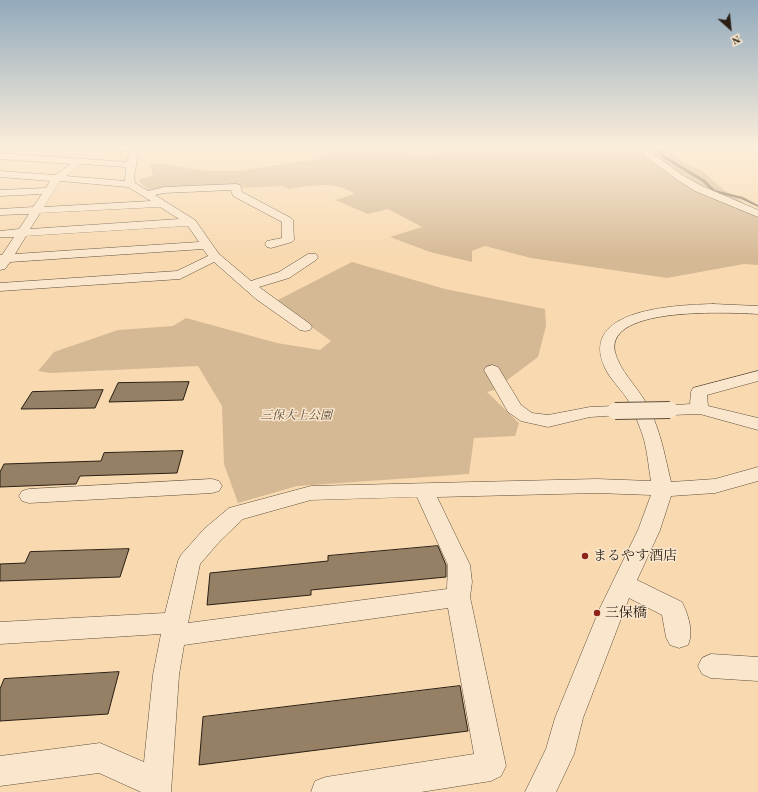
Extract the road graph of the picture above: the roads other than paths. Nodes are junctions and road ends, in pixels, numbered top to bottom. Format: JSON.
{"nodes":[{"id":1,"x":52,"y":184,"type":"edge"},
{"id":2,"x":99,"y":184,"type":"edge"},
{"id":3,"x":130,"y":184,"type":"edge"},
{"id":4,"x":690,"y":184,"type":"edge"},
{"id":5,"x":47,"y":191,"type":"junction"},
{"id":6,"x":0,"y":193,"type":"edge"},
{"id":7,"x":146,"y":194,"type":"junction"},
{"id":8,"x":162,"y":204,"type":"junction"},
{"id":9,"x":87,"y":208,"type":"junction"},
{"id":10,"x":37,"y":210,"type":"junction"},
{"id":11,"x":0,"y":212,"type":"edge"},
{"id":12,"x":758,"y":214,"type":"edge"},
{"id":13,"x":191,"y":222,"type":"junction"},
{"id":14,"x":21,"y":233,"type":"junction"},
{"id":15,"x":0,"y":234,"type":"edge"},
{"id":16,"x":271,"y":244,"type":"dead end"},
{"id":17,"x":211,"y":251,"type":"junction"},
{"id":18,"x":312,"y":257,"type":"dead end"},
{"id":19,"x":2,"y":262,"type":"edge"},
{"id":20,"x":249,"y":286,"type":"junction"},
{"id":21,"x":0,"y":287,"type":"edge"},
{"id":22,"x":758,"y":310,"type":"edge"},
{"id":23,"x":305,"y":327,"type":"dead end"},
{"id":24,"x":492,"y":370,"type":"dead end"},
{"id":25,"x":758,"y":376,"type":"edge"},
{"id":26,"x":700,"y":408,"type":"junction"},
{"id":27,"x":758,"y":424,"type":"edge"},
{"id":28,"x":758,"y":474,"type":"edge"},
{"id":29,"x":212,"y":486,"type":"dead end"},
{"id":30,"x":662,"y":489,"type":"junction"},
{"id":31,"x":424,"y":490,"type":"junction"},
{"id":32,"x":29,"y":496,"type":"dead end"},
{"id":33,"x":623,"y":584,"type":"junction"},
{"id":34,"x":458,"y":597,"type":"junction"},
{"id":35,"x":174,"y":630,"type":"junction"},
{"id":36,"x":0,"y":633,"type":"edge"},
{"id":37,"x":679,"y":637,"type":"dead end"},
{"id":38,"x":711,"y":666,"type":"dead end"},
{"id":39,"x":758,"y":669,"type":"edge"},
{"id":40,"x":0,"y":772,"type":"edge"},
{"id":41,"x":157,"y":788,"type":"edge"},
{"id":42,"x":326,"y":792,"type":"edge"},
{"id":43,"x":540,"y":792,"type":"edge"}],
"edges":[{"from":1,"to":5,"type":"street"},
{"from":2,"to":9,"type":"street"},
{"from":3,"to":7,"type":"street"},
{"from":4,"to":12,"type":"street"},
{"from":5,"to":6,"type":"street"},
{"from":5,"to":10,"type":"street"},
{"from":7,"to":8,"type":"street"},
{"from":7,"to":16,"type":"street"},
{"from":8,"to":9,"type":"street"},
{"from":8,"to":13,"type":"street"},
{"from":9,"to":10,"type":"street"},
{"from":10,"to":11,"type":"street"},
{"from":10,"to":14,"type":"street"},
{"from":13,"to":14,"type":"street"},
{"from":13,"to":17,"type":"street"},
{"from":14,"to":15,"type":"street"},
{"from":14,"to":19,"type":"street"},
{"from":17,"to":19,"type":"street"},
{"from":17,"to":20,"type":"street"},
{"from":17,"to":21,"type":"street"},
{"from":18,"to":20,"type":"street"},
{"from":20,"to":23,"type":"street"},
{"from":22,"to":30,"type":"street"},
{"from":24,"to":26,"type":"street","bridge":true},
{"from":25,"to":26,"type":"street"},
{"from":26,"to":27,"type":"street"},
{"from":28,"to":30,"type":"street"},
{"from":29,"to":32,"type":"street"},
{"from":30,"to":31,"type":"street"},
{"from":30,"to":33,"type":"street"},
{"from":31,"to":34,"type":"street"},
{"from":31,"to":35,"type":"street"},
{"from":33,"to":37,"type":"street"},
{"from":33,"to":43,"type":"street"},
{"from":34,"to":35,"type":"street"},
{"from":34,"to":42,"type":"street"},
{"from":35,"to":36,"type":"street"},
{"from":35,"to":41,"type":"street"},
{"from":38,"to":39,"type":"street"},
{"from":40,"to":41,"type":"street"}]}
